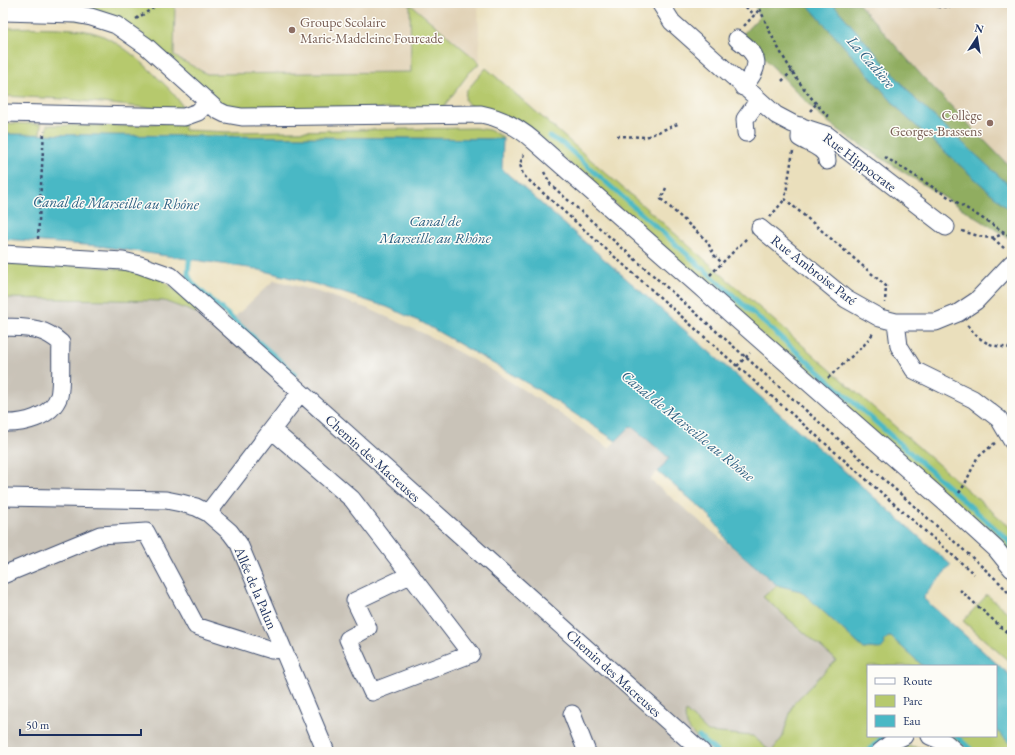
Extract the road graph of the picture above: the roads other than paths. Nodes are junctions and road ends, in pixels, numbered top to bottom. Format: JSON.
{"nodes":[{"id":1,"x":660,"y":3,"type":"edge"},
{"id":2,"x":3,"y":12,"type":"edge"},
{"id":3,"x":737,"y":39,"type":"dead end"},
{"id":4,"x":750,"y":94,"type":"junction"},
{"id":5,"x":207,"y":103,"type":"junction"},
{"id":6,"x":3,"y":113,"type":"edge"},
{"id":7,"x":800,"y":132,"type":"junction"},
{"id":8,"x":746,"y":133,"type":"dead end"},
{"id":9,"x":827,"y":161,"type":"dead end"},
{"id":10,"x":946,"y":227,"type":"road end"},
{"id":11,"x":760,"y":228,"type":"dead end"},
{"id":12,"x":3,"y":254,"type":"edge"},
{"id":13,"x":1010,"y":257,"type":"edge"},
{"id":14,"x":888,"y":320,"type":"junction"},
{"id":15,"x":3,"y":327,"type":"edge"},
{"id":16,"x":300,"y":393,"type":"junction"},
{"id":17,"x":3,"y":423,"type":"edge"},
{"id":18,"x":272,"y":430,"type":"junction"},
{"id":19,"x":1010,"y":437,"type":"edge"},
{"id":20,"x":3,"y":496,"type":"edge"},
{"id":21,"x":208,"y":513,"type":"junction"},
{"id":22,"x":1012,"y":569,"type":"edge"},
{"id":23,"x":3,"y":574,"type":"edge"},
{"id":24,"x":410,"y":575,"type":"junction"},
{"id":25,"x":282,"y":649,"type":"junction"},
{"id":26,"x":572,"y":714,"type":"dead end"},
{"id":27,"x":902,"y":737,"type":"edge"},
{"id":28,"x":932,"y":737,"type":"edge"},
{"id":29,"x":325,"y":752,"type":"edge"},
{"id":30,"x":587,"y":752,"type":"edge"},
{"id":31,"x":702,"y":752,"type":"edge"},
{"id":32,"x":880,"y":752,"type":"edge"},
{"id":33,"x":956,"y":752,"type":"edge"}],
"edges":[{"from":1,"to":4,"type":"street","name":"Rue Hippocrate"},
{"from":2,"to":5,"type":"street"},
{"from":3,"to":4,"type":"street"},
{"from":4,"to":7,"type":"street","name":"Rue Hippocrate"},
{"from":4,"to":8,"type":"street"},
{"from":5,"to":6,"type":"street"},
{"from":5,"to":22,"type":"street"},
{"from":7,"to":9,"type":"street"},
{"from":7,"to":10,"type":"street","name":"Rue Hippocrate"},
{"from":11,"to":14,"type":"street","name":"Rue Ambroise Paré"},
{"from":12,"to":16,"type":"street","name":"Chemin des Macreuses"},
{"from":13,"to":14,"type":"street","name":"Rue Ambroise Paré"},
{"from":14,"to":19,"type":"street"},
{"from":15,"to":17,"type":"street"},
{"from":16,"to":18,"type":"street"},
{"from":16,"to":31,"type":"street","name":"Chemin des Macreuses"},
{"from":18,"to":21,"type":"street"},
{"from":18,"to":24,"type":"street"},
{"from":20,"to":21,"type":"street","name":"Allée de la Palun"},
{"from":21,"to":25,"type":"street","name":"Allée de la Palun"},
{"from":23,"to":25,"type":"street"},
{"from":24,"to":24,"type":"street"},
{"from":25,"to":29,"type":"street","name":"Allée de la Palun"},
{"from":26,"to":30,"type":"street"},
{"from":27,"to":32,"type":"street"},
{"from":28,"to":33,"type":"street"}]}
